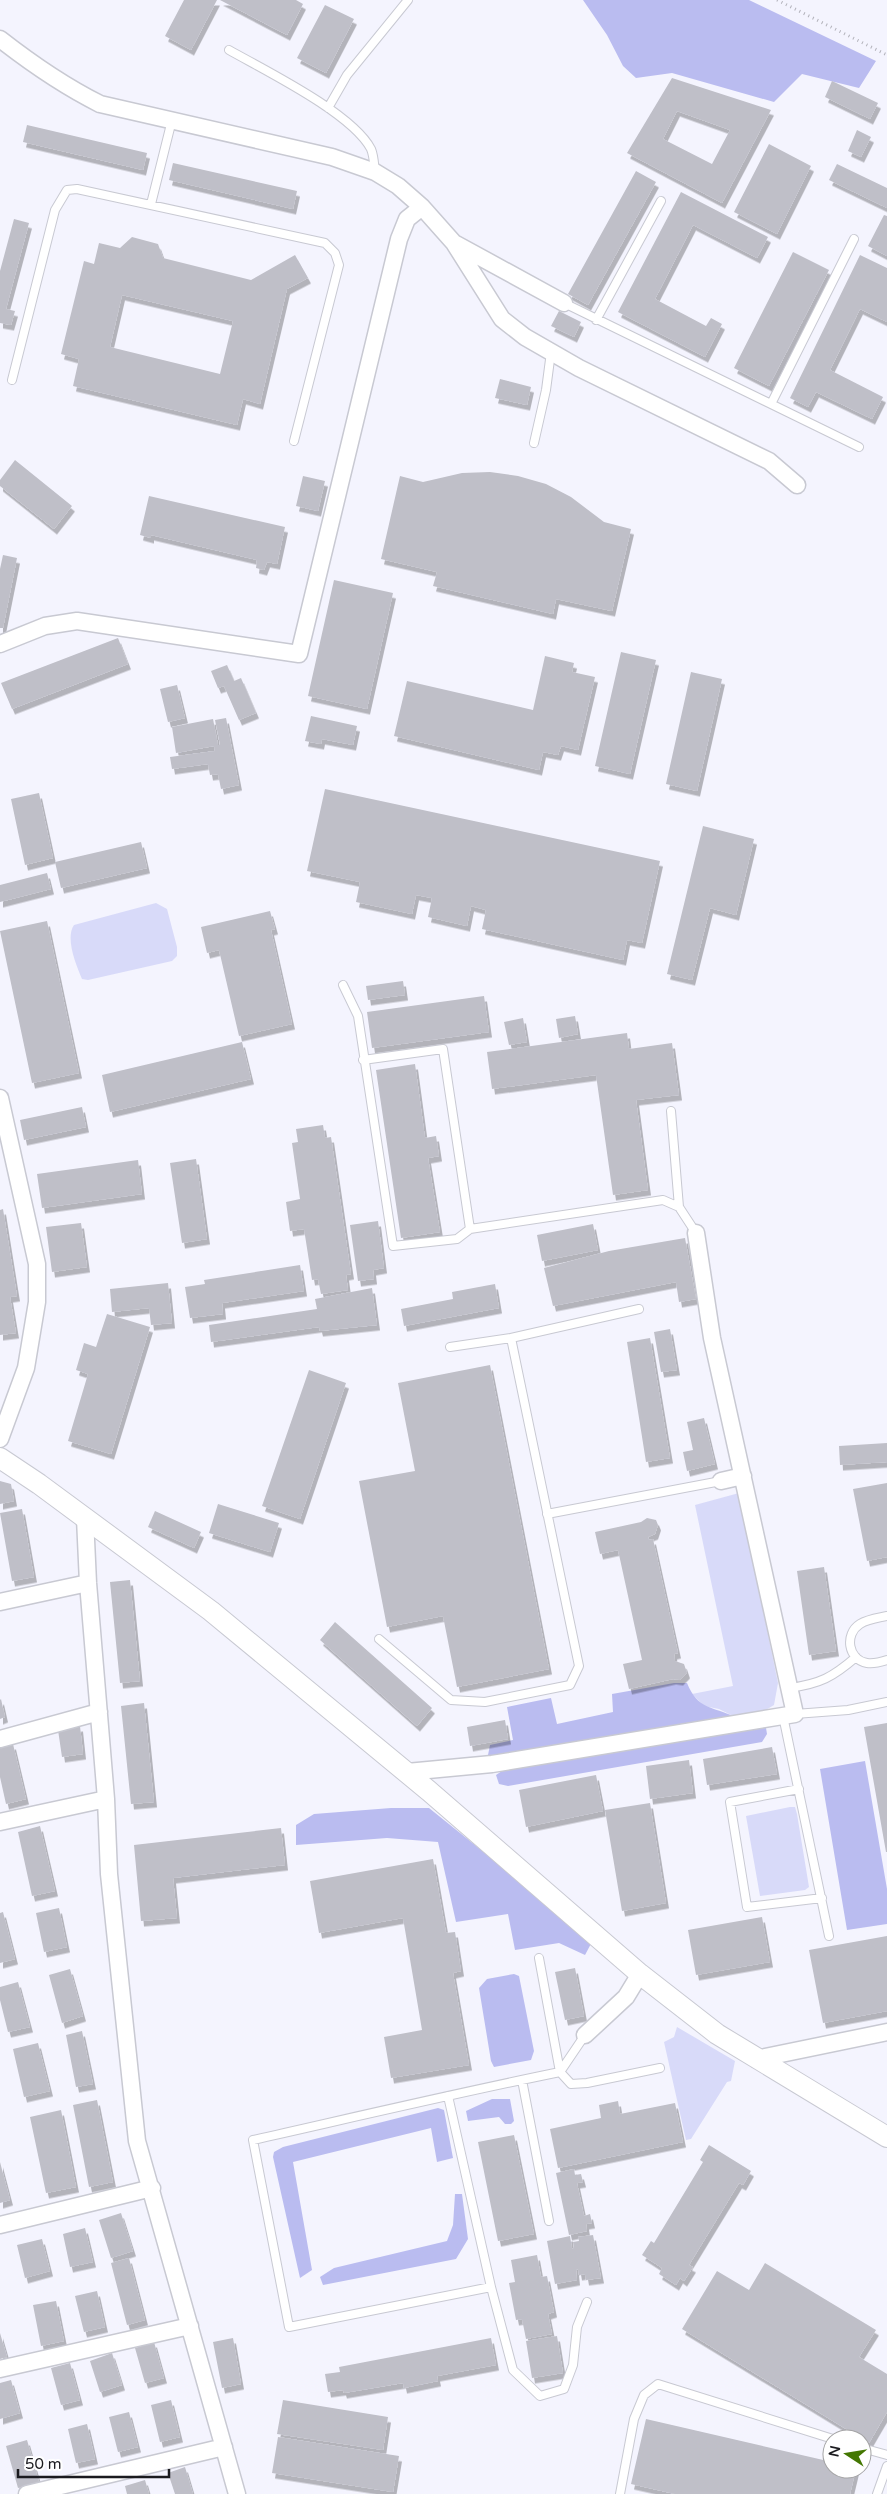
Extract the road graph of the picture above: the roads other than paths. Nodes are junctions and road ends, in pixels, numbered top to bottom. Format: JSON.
{"nodes":[{"id":1,"x":408,"y":0,"type":"edge"},
{"id":2,"x":0,"y":40,"type":"edge"},
{"id":3,"x":229,"y":50,"type":"dead end"},
{"id":4,"x":328,"y":108,"type":"junction"},
{"id":5,"x":172,"y":120,"type":"junction"},
{"id":6,"x":375,"y":172,"type":"junction"},
{"id":7,"x":660,"y":202,"type":"dead end"},
{"id":8,"x":151,"y":204,"type":"junction"},
{"id":9,"x":422,"y":207,"type":"junction"},
{"id":10,"x":854,"y":239,"type":"dead end"},
{"id":11,"x":454,"y":243,"type":"junction"},
{"id":12,"x":564,"y":303,"type":"joint"},
{"id":13,"x":596,"y":320,"type":"junction"},
{"id":14,"x":551,"y":352,"type":"junction"},
{"id":15,"x":12,"y":380,"type":"dead end"},
{"id":16,"x":771,"y":404,"type":"junction"},
{"id":17,"x":294,"y":441,"type":"dead end"},
{"id":18,"x":534,"y":442,"type":"dead end"},
{"id":19,"x":859,"y":447,"type":"dead end"},
{"id":20,"x":797,"y":485,"type":"dead end"},
{"id":21,"x":0,"y":644,"type":"edge"},
{"id":22,"x":343,"y":985,"type":"dead end"},
{"id":23,"x":363,"y":1060,"type":"junction"},
{"id":24,"x":0,"y":1098,"type":"edge"},
{"id":25,"x":671,"y":1111,"type":"dead end"},
{"id":26,"x":680,"y":1207,"type":"junction"},
{"id":27,"x":470,"y":1229,"type":"junction"},
{"id":28,"x":696,"y":1233,"type":"joint"},
{"id":29,"x":639,"y":1310,"type":"dead end"},
{"id":30,"x":512,"y":1338,"type":"junction"},
{"id":31,"x":450,"y":1348,"type":"dead end"},
{"id":32,"x":0,"y":1438,"type":"edge"},
{"id":33,"x":0,"y":1458,"type":"edge"},
{"id":34,"x":743,"y":1476,"type":"junction"},
{"id":35,"x":721,"y":1481,"type":"joint"},
{"id":36,"x":547,"y":1514,"type":"junction"},
{"id":37,"x":85,"y":1518,"type":"junction"},
{"id":38,"x":88,"y":1583,"type":"junction"},
{"id":39,"x":0,"y":1602,"type":"edge"},
{"id":40,"x":887,"y":1616,"type":"edge"},
{"id":41,"x":380,"y":1639,"type":"dead end"},
{"id":42,"x":856,"y":1657,"type":"junction"},
{"id":43,"x":887,"y":1660,"type":"edge"},
{"id":44,"x":789,"y":1688,"type":"junction"},
{"id":45,"x":887,"y":1702,"type":"edge"},
{"id":46,"x":99,"y":1712,"type":"junction"},
{"id":47,"x":789,"y":1715,"type":"junction"},
{"id":48,"x":0,"y":1739,"type":"edge"},
{"id":49,"x":407,"y":1772,"type":"junction"},
{"id":50,"x":799,"y":1789,"type":"junction"},
{"id":51,"x":106,"y":1799,"type":"junction"},
{"id":52,"x":0,"y":1822,"type":"edge"},
{"id":53,"x":822,"y":1898,"type":"junction"},
{"id":54,"x":829,"y":1936,"type":"dead end"},
{"id":55,"x":539,"y":1958,"type":"dead end"},
{"id":56,"x":640,"y":1974,"type":"junction"},
{"id":57,"x":887,"y":2032,"type":"edge"},
{"id":58,"x":585,"y":2035,"type":"joint"},
{"id":59,"x":756,"y":2059,"type":"junction"},
{"id":60,"x":660,"y":2068,"type":"dead end"},
{"id":61,"x":560,"y":2072,"type":"junction"},
{"id":62,"x":522,"y":2080,"type":"junction"},
{"id":63,"x":448,"y":2096,"type":"junction"},
{"id":64,"x":887,"y":2137,"type":"edge"},
{"id":65,"x":152,"y":2188,"type":"junction"},
{"id":66,"x":549,"y":2221,"type":"dead end"},
{"id":67,"x":0,"y":2225,"type":"edge"},
{"id":68,"x":491,"y":2288,"type":"junction"},
{"id":69,"x":587,"y":2302,"type":"dead end"},
{"id":70,"x":190,"y":2326,"type":"junction"},
{"id":71,"x":0,"y":2369,"type":"edge"},
{"id":72,"x":822,"y":2436,"type":"edge"},
{"id":73,"x":224,"y":2447,"type":"junction"},
{"id":74,"x":872,"y":2451,"type":"edge"},
{"id":75,"x":887,"y":2456,"type":"edge"},
{"id":76,"x":887,"y":2466,"type":"edge"},
{"id":77,"x":27,"y":2494,"type":"edge"},
{"id":78,"x":237,"y":2494,"type":"edge"},
{"id":79,"x":620,"y":2494,"type":"edge"},
{"id":80,"x":877,"y":2494,"type":"edge"}],
"edges":[{"from":1,"to":4,"type":"lane"},
{"from":2,"to":5,"type":"street"},
{"from":3,"to":4,"type":"lane"},
{"from":4,"to":6,"type":"lane"},
{"from":5,"to":6,"type":"street"},
{"from":5,"to":8,"type":"lane"},
{"from":6,"to":9,"type":"street"},
{"from":7,"to":13,"type":"lane"},
{"from":8,"to":15,"type":"lane"},
{"from":8,"to":17,"type":"lane"},
{"from":9,"to":11,"type":"street"},
{"from":9,"to":21,"type":"street"},
{"from":10,"to":16,"type":"lane"},
{"from":11,"to":12,"type":"street"},
{"from":11,"to":14,"type":"street"},
{"from":12,"to":13,"type":"lane"},
{"from":13,"to":16,"type":"lane"},
{"from":14,"to":18,"type":"lane"},
{"from":14,"to":20,"type":"street"},
{"from":16,"to":19,"type":"lane"},
{"from":22,"to":23,"type":"lane"},
{"from":23,"to":27,"type":"lane"},
{"from":23,"to":27,"type":"lane"},
{"from":24,"to":32,"type":"street"},
{"from":25,"to":26,"type":"lane"},
{"from":26,"to":27,"type":"lane"},
{"from":26,"to":28,"type":"lane"},
{"from":28,"to":34,"type":"street"},
{"from":29,"to":30,"type":"lane"},
{"from":30,"to":31,"type":"lane"},
{"from":30,"to":36,"type":"lane"},
{"from":33,"to":37,"type":"street"},
{"from":34,"to":35,"type":"street"},
{"from":34,"to":44,"type":"street"},
{"from":35,"to":36,"type":"lane"},
{"from":36,"to":41,"type":"lane"},
{"from":37,"to":38,"type":"street"},
{"from":37,"to":49,"type":"street"},
{"from":38,"to":39,"type":"street"},
{"from":38,"to":46,"type":"street"},
{"from":40,"to":42,"type":"lane"},
{"from":42,"to":43,"type":"lane"},
{"from":42,"to":44,"type":"lane"},
{"from":44,"to":47,"type":"street"},
{"from":45,"to":47,"type":"lane"},
{"from":46,"to":48,"type":"street"},
{"from":46,"to":51,"type":"street"},
{"from":47,"to":49,"type":"street"},
{"from":47,"to":50,"type":"lane"},
{"from":49,"to":56,"type":"street"},
{"from":50,"to":53,"type":"lane"},
{"from":50,"to":53,"type":"lane"},
{"from":51,"to":52,"type":"street"},
{"from":51,"to":65,"type":"street"},
{"from":53,"to":54,"type":"lane"},
{"from":55,"to":61,"type":"lane"},
{"from":56,"to":58,"type":"street"},
{"from":56,"to":59,"type":"street"},
{"from":57,"to":59,"type":"street"},
{"from":58,"to":61,"type":"lane"},
{"from":59,"to":64,"type":"street"},
{"from":60,"to":61,"type":"lane"},
{"from":61,"to":62,"type":"lane"},
{"from":62,"to":63,"type":"lane"},
{"from":62,"to":66,"type":"lane"},
{"from":63,"to":68,"type":"lane"},
{"from":63,"to":68,"type":"lane"},
{"from":65,"to":67,"type":"street"},
{"from":65,"to":70,"type":"street"},
{"from":68,"to":69,"type":"lane"},
{"from":70,"to":71,"type":"street"},
{"from":70,"to":73,"type":"street"},
{"from":72,"to":79,"type":"lane"},
{"from":73,"to":77,"type":"street"},
{"from":73,"to":78,"type":"street"},
{"from":74,"to":75,"type":"lane"},
{"from":76,"to":80,"type":"lane"}]}
